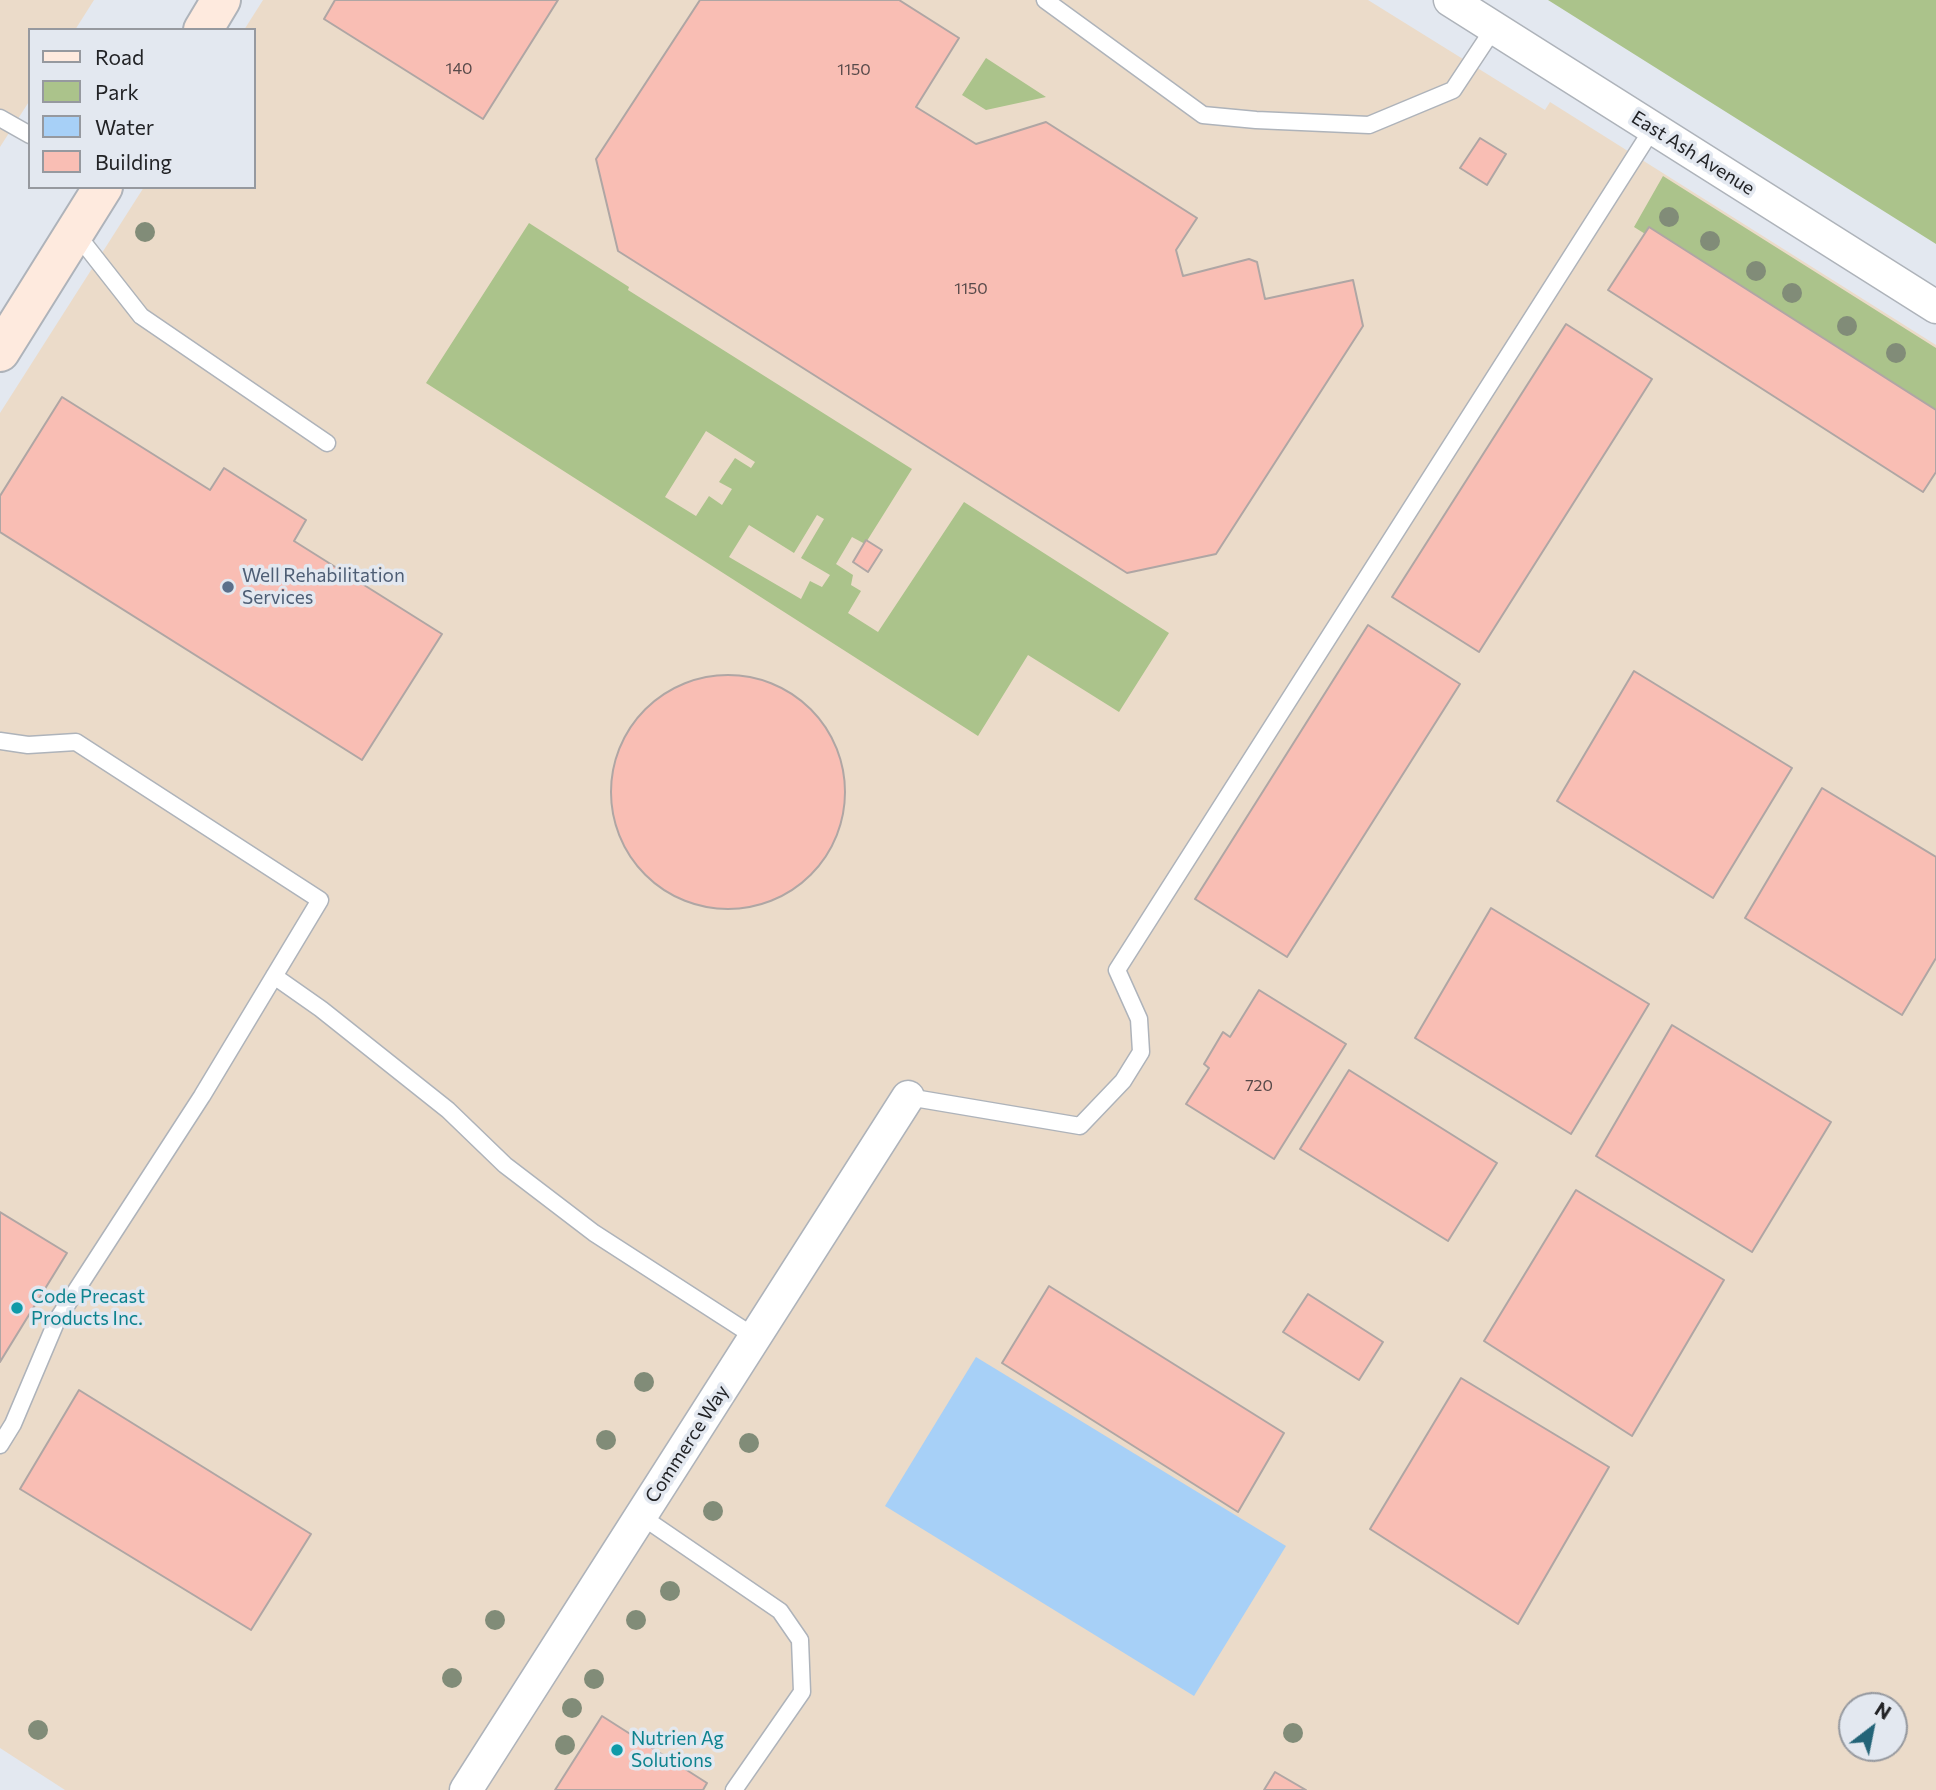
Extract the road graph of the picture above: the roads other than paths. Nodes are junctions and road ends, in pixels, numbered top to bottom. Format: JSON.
{"nodes":[{"id":1,"x":221,"y":0,"type":"edge"},
{"id":2,"x":1045,"y":0,"type":"edge"},
{"id":3,"x":1450,"y":0,"type":"edge"},
{"id":4,"x":203,"y":28,"type":"edge"},
{"id":5,"x":1494,"y":28,"type":"junction"},
{"id":6,"x":0,"y":118,"type":"edge"},
{"id":7,"x":1653,"y":128,"type":"junction"},
{"id":8,"x":28,"y":134,"type":"edge"},
{"id":9,"x":102,"y":189,"type":"edge"},
{"id":10,"x":75,"y":232,"type":"junction"},
{"id":11,"x":1936,"y":307,"type":"edge"},
{"id":12,"x":0,"y":352,"type":"edge"},
{"id":13,"x":327,"y":443,"type":"dead end"},
{"id":14,"x":0,"y":741,"type":"edge"},
{"id":15,"x":274,"y":976,"type":"junction"},
{"id":16,"x":908,"y":1097,"type":"joint"},
{"id":17,"x":755,"y":1337,"type":"junction"},
{"id":18,"x":0,"y":1445,"type":"edge"},
{"id":19,"x":641,"y":1516,"type":"junction"},
{"id":20,"x":466,"y":1790,"type":"edge"},
{"id":21,"x":734,"y":1790,"type":"edge"}],
"edges":[{"from":1,"to":4,"type":"main road"},
{"from":2,"to":5,"type":"lane"},
{"from":3,"to":5,"type":"street","name":"East Ash Avenue"},
{"from":5,"to":7,"type":"street","name":"East Ash Avenue"},
{"from":6,"to":8,"type":"lane"},
{"from":7,"to":11,"type":"street","name":"East Ash Avenue"},
{"from":7,"to":16,"type":"lane"},
{"from":9,"to":10,"type":"main road"},
{"from":10,"to":12,"type":"main road"},
{"from":10,"to":13,"type":"lane"},
{"from":14,"to":15,"type":"lane"},
{"from":15,"to":17,"type":"lane"},
{"from":15,"to":18,"type":"lane"},
{"from":16,"to":17,"type":"street","name":"Commerce Way"},
{"from":17,"to":19,"type":"street","name":"Commerce Way"},
{"from":19,"to":20,"type":"street","name":"Commerce Way"},
{"from":19,"to":21,"type":"lane"}]}
